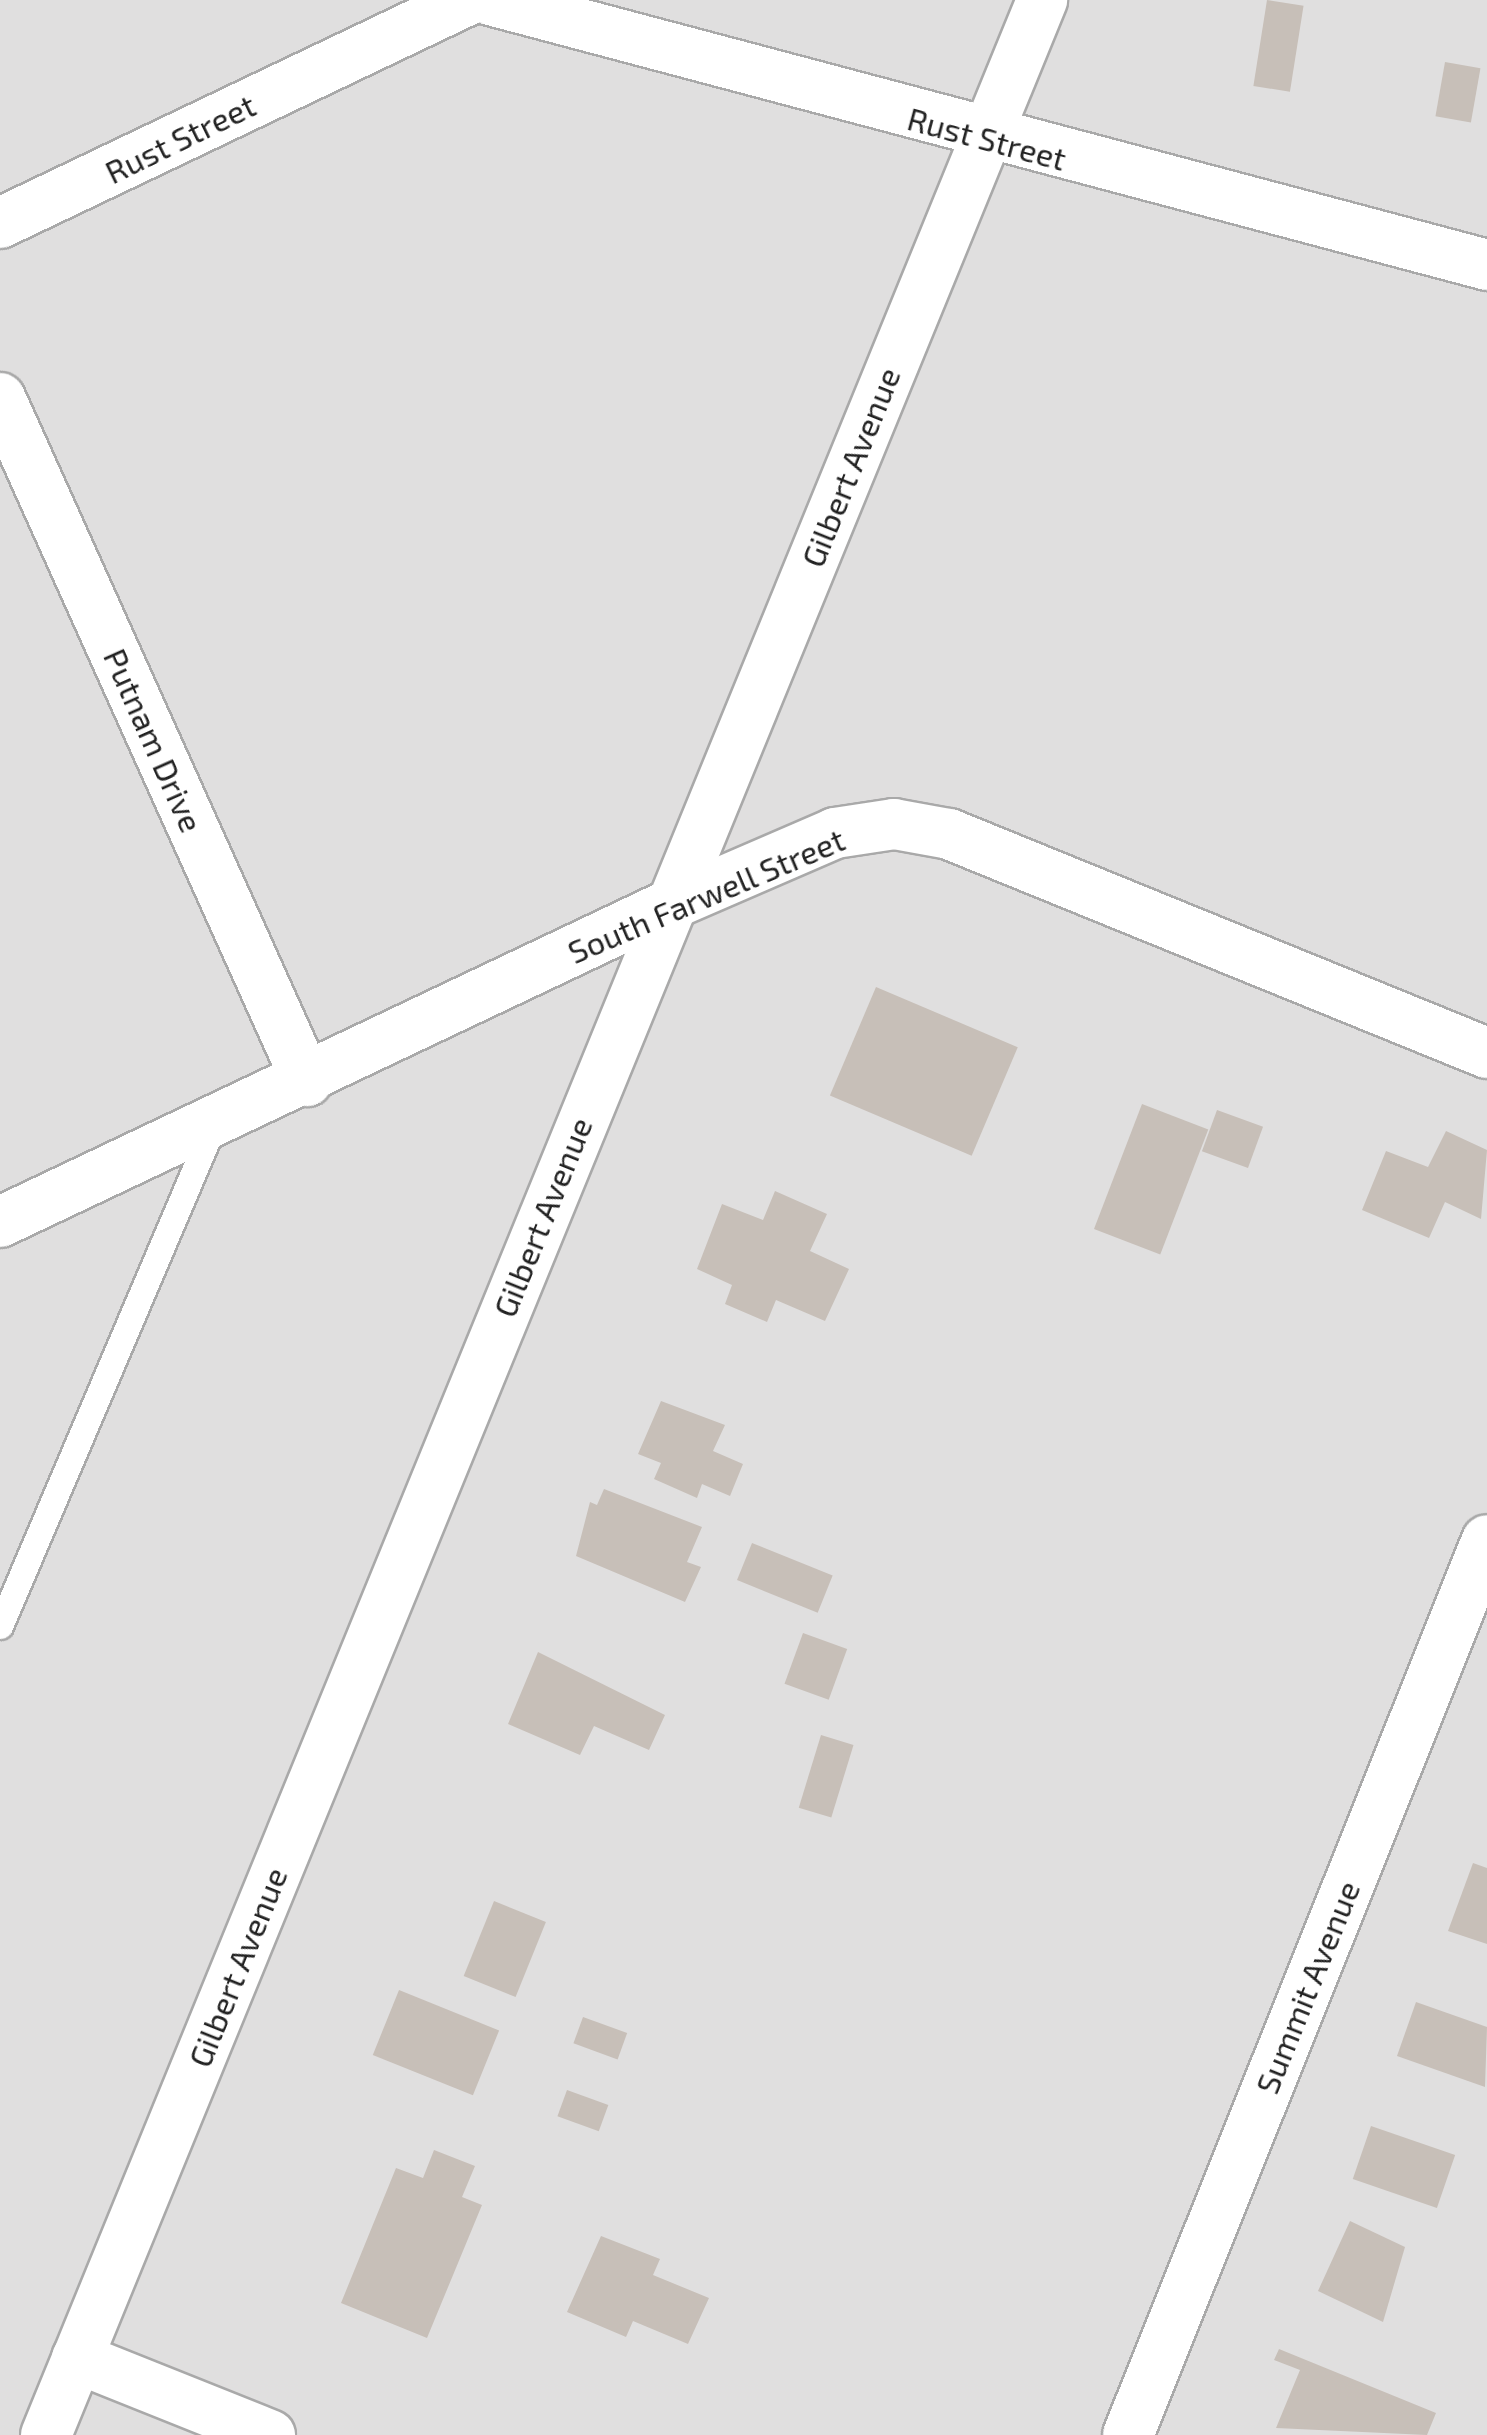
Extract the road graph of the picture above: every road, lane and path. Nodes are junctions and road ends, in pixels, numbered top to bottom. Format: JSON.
{"nodes":[{"id":1,"x":468,"y":0,"type":"edge"},
{"id":2,"x":490,"y":0,"type":"edge"},
{"id":3,"x":1042,"y":0,"type":"edge"},
{"id":4,"x":986,"y":138,"type":"junction"},
{"id":5,"x":0,"y":224,"type":"edge"},
{"id":6,"x":1487,"y":265,"type":"edge"},
{"id":7,"x":0,"y":398,"type":"edge"},
{"id":8,"x":669,"y":905,"type":"junction"},
{"id":9,"x":1487,"y":1053,"type":"edge"},
{"id":10,"x":307,"y":1081,"type":"junction"},
{"id":11,"x":214,"y":1124,"type":"junction"},
{"id":12,"x":0,"y":1222,"type":"edge"},
{"id":13,"x":1487,"y":1540,"type":"edge"},
{"id":14,"x":0,"y":1626,"type":"edge"},
{"id":15,"x":78,"y":2358,"type":"junction"},
{"id":16,"x":46,"y":2435,"type":"edge"},
{"id":17,"x":270,"y":2435,"type":"edge"},
{"id":18,"x":1128,"y":2435,"type":"edge"}],
"edges":[{"from":1,"to":5,"type":"street","name":"Rust Street"},
{"from":2,"to":4,"type":"street","name":"Rust Street"},
{"from":3,"to":4,"type":"street","name":"Gilbert Avenue"},
{"from":4,"to":6,"type":"street","name":"Rust Street"},
{"from":4,"to":8,"type":"street","name":"Gilbert Avenue"},
{"from":7,"to":10,"type":"street","name":"Putnam Drive"},
{"from":8,"to":9,"type":"street","name":"South Farwell Street"},
{"from":8,"to":10,"type":"street","name":"South Farwell Street"},
{"from":8,"to":15,"type":"street","name":"Gilbert Avenue"},
{"from":10,"to":11,"type":"street","name":"South Farwell Street"},
{"from":11,"to":12,"type":"street","name":"South Farwell Street"},
{"from":11,"to":14,"type":"lane"},
{"from":13,"to":18,"type":"street","name":"Summit Avenue"},
{"from":15,"to":16,"type":"street","name":"Gilbert Avenue"},
{"from":15,"to":17,"type":"street"}]}
